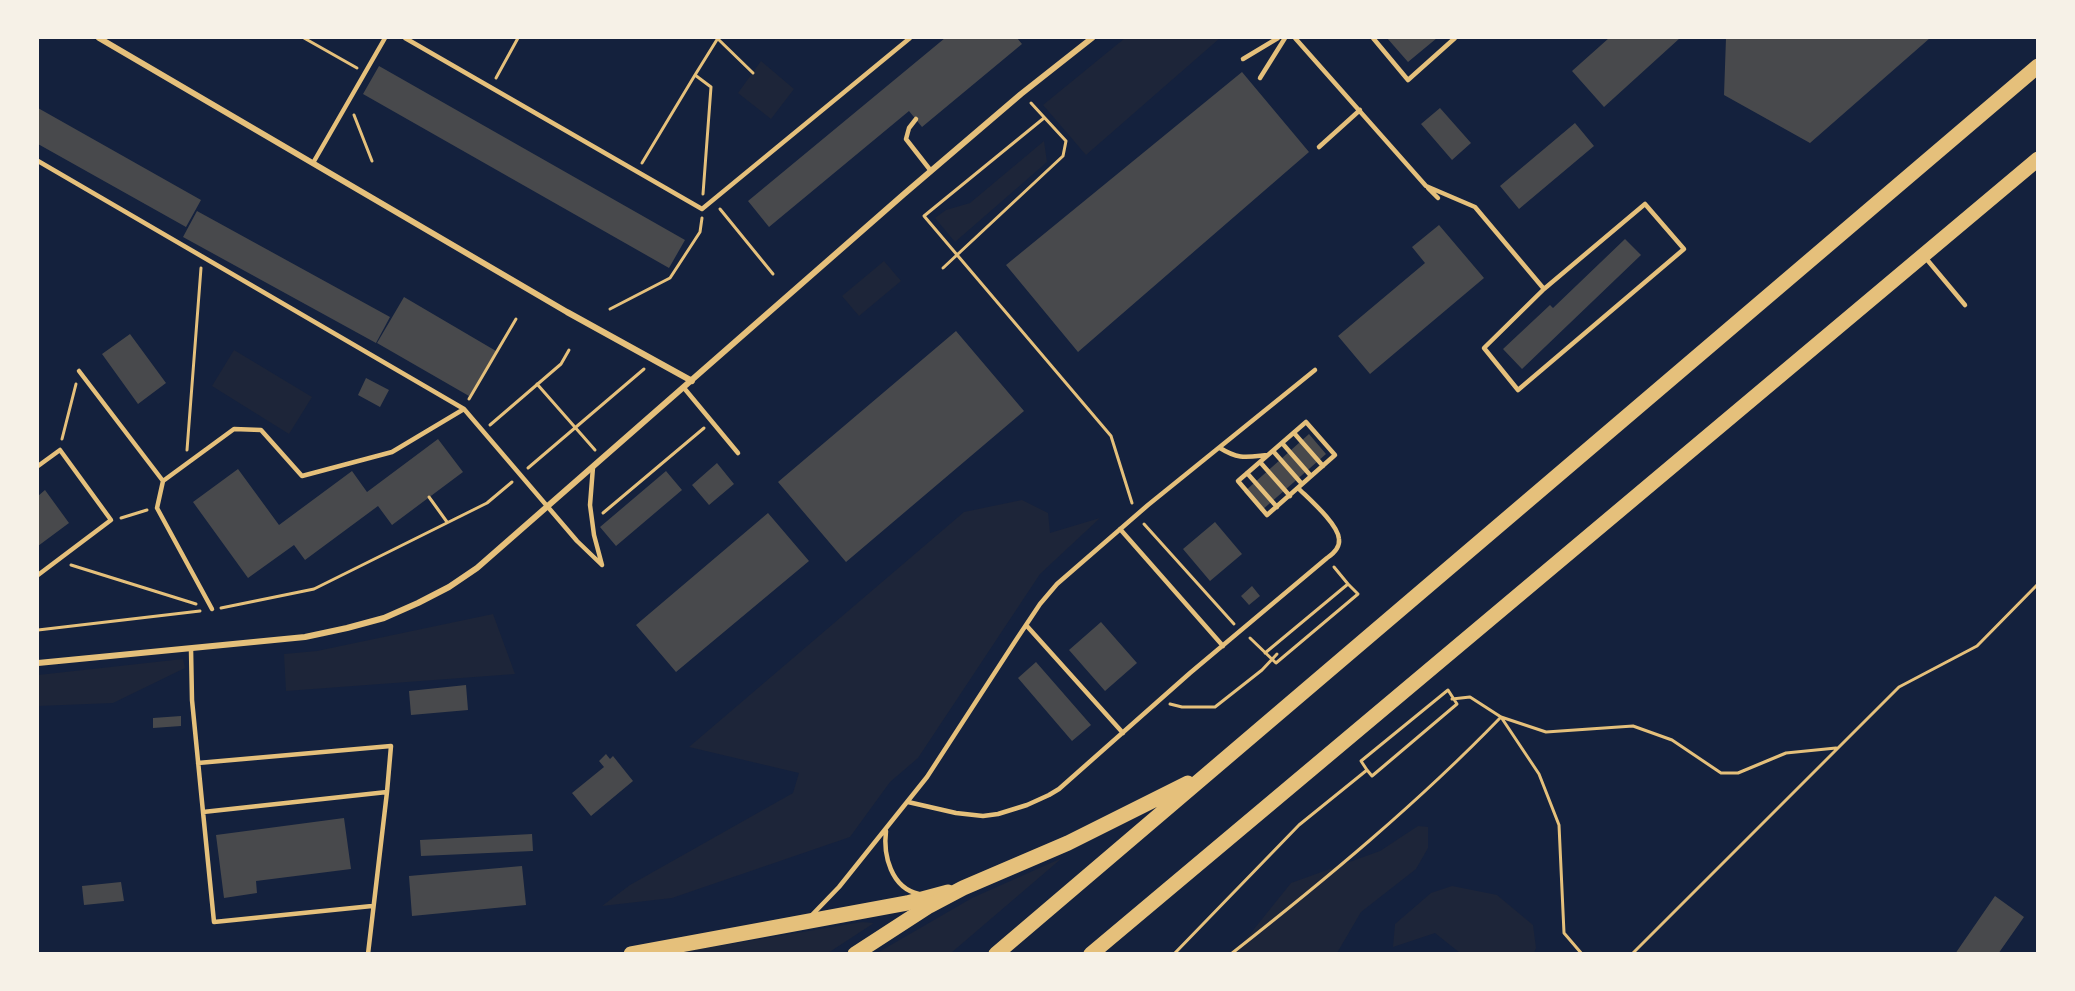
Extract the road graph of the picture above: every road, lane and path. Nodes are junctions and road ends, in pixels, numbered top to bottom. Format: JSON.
{"nodes":[{"id":1,"x":99,"y":38,"type":"edge"},
{"id":2,"x":304,"y":38,"type":"edge"},
{"id":3,"x":385,"y":38,"type":"edge"},
{"id":4,"x":405,"y":38,"type":"edge"},
{"id":5,"x":518,"y":38,"type":"edge"},
{"id":6,"x":717,"y":38,"type":"edge"},
{"id":7,"x":910,"y":38,"type":"edge"},
{"id":8,"x":1092,"y":38,"type":"edge"},
{"id":9,"x":1278,"y":38,"type":"edge"},
{"id":10,"x":1286,"y":38,"type":"edge"},
{"id":11,"x":1295,"y":38,"type":"edge"},
{"id":12,"x":1373,"y":38,"type":"edge"},
{"id":13,"x":1455,"y":38,"type":"edge"},
{"id":14,"x":1243,"y":58,"type":"dead end"},
{"id":15,"x":2037,"y":66,"type":"edge"},
{"id":16,"x":365,"y":73,"type":"junction"},
{"id":17,"x":753,"y":73,"type":"dead end"},
{"id":18,"x":695,"y":75,"type":"junction"},
{"id":19,"x":1260,"y":78,"type":"dead end"},
{"id":20,"x":491,"y":87,"type":"junction"},
{"id":21,"x":348,"y":102,"type":"junction"},
{"id":22,"x":1031,"y":103,"type":"dead end"},
{"id":23,"x":1360,"y":110,"type":"junction"},
{"id":24,"x":1044,"y":118,"type":"junction"},
{"id":25,"x":916,"y":119,"type":"dead end"},
{"id":26,"x":1319,"y":147,"type":"dead end"},
{"id":27,"x":2037,"y":159,"type":"edge"},
{"id":28,"x":38,"y":161,"type":"edge"},
{"id":29,"x":372,"y":161,"type":"dead end"},
{"id":30,"x":313,"y":163,"type":"junction"},
{"id":31,"x":931,"y":171,"type":"junction"},
{"id":32,"x":637,"y":172,"type":"junction"},
{"id":33,"x":1426,"y":186,"type":"junction"},
{"id":34,"x":1438,"y":198,"type":"dead end"},
{"id":35,"x":713,"y":200,"type":"junction"},
{"id":36,"x":702,"y":209,"type":"junction"},
{"id":37,"x":1923,"y":255,"type":"junction"},
{"id":38,"x":956,"y":256,"type":"junction"},
{"id":39,"x":202,"y":257,"type":"junction"},
{"id":40,"x":944,"y":268,"type":"dead end"},
{"id":41,"x":773,"y":274,"type":"dead end"},
{"id":42,"x":1544,"y":289,"type":"junction"},
{"id":43,"x":1965,"y":305,"type":"dead end"},
{"id":44,"x":610,"y":309,"type":"dead end"},
{"id":45,"x":516,"y":319,"type":"dead end"},
{"id":46,"x":569,"y":350,"type":"dead end"},
{"id":47,"x":654,"y":360,"type":"junction"},
{"id":48,"x":1315,"y":370,"type":"dead end"},
{"id":49,"x":79,"y":371,"type":"joint"},
{"id":50,"x":692,"y":381,"type":"junction"},
{"id":51,"x":537,"y":384,"type":"junction"},
{"id":52,"x":684,"y":388,"type":"junction"},
{"id":53,"x":464,"y":409,"type":"junction"},
{"id":54,"x":712,"y":421,"type":"junction"},
{"id":55,"x":576,"y":428,"type":"junction"},
{"id":56,"x":483,"y":431,"type":"junction"},
{"id":57,"x":1294,"y":433,"type":"junction"},
{"id":58,"x":1282,"y":443,"type":"junction"},
{"id":59,"x":1220,"y":448,"type":"junction"},
{"id":60,"x":60,"y":450,"type":"junction"},
{"id":61,"x":738,"y":453,"type":"dead end"},
{"id":62,"x":1271,"y":453,"type":"junction"},
{"id":63,"x":603,"y":459,"type":"junction"},
{"id":64,"x":1260,"y":462,"type":"junction"},
{"id":65,"x":186,"y":464,"type":"junction"},
{"id":66,"x":38,"y":466,"type":"edge"},
{"id":67,"x":593,"y":466,"type":"junction"},
{"id":68,"x":1323,"y":466,"type":"junction"},
{"id":69,"x":1247,"y":473,"type":"junction"},
{"id":70,"x":520,"y":475,"type":"junction"},
{"id":71,"x":1311,"y":476,"type":"junction"},
{"id":72,"x":163,"y":481,"type":"junction"},
{"id":73,"x":1300,"y":486,"type":"junction"},
{"id":74,"x":1290,"y":496,"type":"junction"},
{"id":75,"x":429,"y":497,"type":"dead end"},
{"id":76,"x":157,"y":507,"type":"junction"},
{"id":77,"x":547,"y":507,"type":"junction"},
{"id":78,"x":1277,"y":507,"type":"junction"},
{"id":79,"x":607,"y":510,"type":"dead end"},
{"id":80,"x":1136,"y":516,"type":"junction"},
{"id":81,"x":111,"y":520,"type":"junction"},
{"id":82,"x":448,"y":523,"type":"junction"},
{"id":83,"x":1120,"y":529,"type":"junction"},
{"id":84,"x":1327,"y":558,"type":"junction"},
{"id":85,"x":56,"y":561,"type":"junction"},
{"id":86,"x":38,"y":575,"type":"edge"},
{"id":87,"x":1348,"y":584,"type":"junction"},
{"id":88,"x":2037,"y":584,"type":"edge"},
{"id":89,"x":212,"y":609,"type":"junction"},
{"id":90,"x":1026,"y":625,"type":"junction"},
{"id":91,"x":38,"y":630,"type":"edge"},
{"id":92,"x":1241,"y":631,"type":"junction"},
{"id":93,"x":1223,"y":645,"type":"junction"},
{"id":94,"x":191,"y":649,"type":"junction"},
{"id":95,"x":1265,"y":652,"type":"junction"},
{"id":96,"x":1277,"y":654,"type":"dead end"},
{"id":97,"x":1272,"y":658,"type":"junction"},
{"id":98,"x":38,"y":663,"type":"edge"},
{"id":99,"x":1452,"y":699,"type":"junction"},
{"id":100,"x":1157,"y":702,"type":"junction"},
{"id":101,"x":1501,"y":717,"type":"junction"},
{"id":102,"x":1123,"y":733,"type":"junction"},
{"id":103,"x":1838,"y":748,"type":"junction"},
{"id":104,"x":198,"y":763,"type":"junction"},
{"id":105,"x":1367,"y":770,"type":"junction"},
{"id":106,"x":1210,"y":772,"type":"junction"},
{"id":107,"x":387,"y":792,"type":"junction"},
{"id":108,"x":908,"y":802,"type":"junction"},
{"id":109,"x":203,"y":812,"type":"junction"},
{"id":110,"x":887,"y":828,"type":"junction"},
{"id":111,"x":963,"y":888,"type":"junction"},
{"id":112,"x":931,"y":897,"type":"junction"},
{"id":113,"x":1154,"y":900,"type":"junction"},
{"id":114,"x":372,"y":906,"type":"junction"},
{"id":115,"x":804,"y":922,"type":"junction"},
{"id":116,"x":368,"y":954,"type":"edge"},
{"id":117,"x":631,"y":954,"type":"edge"},
{"id":118,"x":855,"y":954,"type":"edge"},
{"id":119,"x":996,"y":954,"type":"edge"},
{"id":120,"x":1091,"y":954,"type":"edge"},
{"id":121,"x":1103,"y":954,"type":"edge"},
{"id":122,"x":1174,"y":954,"type":"edge"},
{"id":123,"x":1231,"y":954,"type":"edge"},
{"id":124,"x":1582,"y":954,"type":"edge"},
{"id":125,"x":1632,"y":954,"type":"edge"}],
"edges":[{"from":1,"to":30,"type":"street"},
{"from":2,"to":16,"type":"path"},
{"from":3,"to":16,"type":"lane"},
{"from":4,"to":20,"type":"lane"},
{"from":5,"to":20,"type":"path"},
{"from":6,"to":17,"type":"path"},
{"from":6,"to":18,"type":"path"},
{"from":7,"to":35,"type":"lane"},
{"from":8,"to":31,"type":"street"},
{"from":9,"to":14,"type":"lane"},
{"from":10,"to":19,"type":"lane"},
{"from":11,"to":23,"type":"lane"},
{"from":12,"to":13,"type":"lane"},
{"from":15,"to":106,"type":"main road"},
{"from":16,"to":21,"type":"lane"},
{"from":18,"to":32,"type":"path"},
{"from":18,"to":36,"type":"path"},
{"from":20,"to":32,"type":"lane"},
{"from":21,"to":29,"type":"path"},
{"from":21,"to":30,"type":"lane"},
{"from":22,"to":24,"type":"path"},
{"from":23,"to":26,"type":"lane"},
{"from":23,"to":33,"type":"lane"},
{"from":24,"to":38,"type":"path"},
{"from":24,"to":38,"type":"path"},
{"from":25,"to":31,"type":"lane"},
{"from":27,"to":37,"type":"main road"},
{"from":28,"to":39,"type":"lane"},
{"from":30,"to":47,"type":"street"},
{"from":31,"to":50,"type":"street"},
{"from":32,"to":36,"type":"lane"},
{"from":33,"to":34,"type":"lane"},
{"from":33,"to":42,"type":"lane"},
{"from":35,"to":36,"type":"lane"},
{"from":35,"to":41,"type":"path"},
{"from":36,"to":44,"type":"path"},
{"from":37,"to":43,"type":"lane"},
{"from":37,"to":113,"type":"main road"},
{"from":38,"to":40,"type":"path"},
{"from":38,"to":80,"type":"path"},
{"from":39,"to":53,"type":"lane"},
{"from":39,"to":65,"type":"path"},
{"from":42,"to":42,"type":"lane"},
{"from":45,"to":53,"type":"path"},
{"from":46,"to":51,"type":"path"},
{"from":47,"to":50,"type":"street"},
{"from":47,"to":55,"type":"path"},
{"from":48,"to":59,"type":"lane"},
{"from":49,"to":60,"type":"path"},
{"from":49,"to":72,"type":"lane"},
{"from":50,"to":52,"type":"street"},
{"from":51,"to":55,"type":"path"},
{"from":51,"to":56,"type":"path"},
{"from":52,"to":54,"type":"lane"},
{"from":52,"to":63,"type":"street"},
{"from":53,"to":56,"type":"lane"},
{"from":53,"to":65,"type":"lane"},
{"from":54,"to":61,"type":"lane"},
{"from":54,"to":79,"type":"path"},
{"from":55,"to":63,"type":"path"},
{"from":55,"to":70,"type":"path"},
{"from":56,"to":70,"type":"lane"},
{"from":57,"to":58,"type":"lane"},
{"from":57,"to":68,"type":"lane"},
{"from":57,"to":68,"type":"lane"},
{"from":58,"to":62,"type":"lane"},
{"from":58,"to":71,"type":"lane"},
{"from":59,"to":62,"type":"lane"},
{"from":59,"to":80,"type":"lane"},
{"from":60,"to":66,"type":"lane"},
{"from":60,"to":81,"type":"lane"},
{"from":62,"to":64,"type":"lane"},
{"from":62,"to":73,"type":"lane"},
{"from":63,"to":67,"type":"street"},
{"from":64,"to":69,"type":"lane"},
{"from":64,"to":74,"type":"lane"},
{"from":65,"to":72,"type":"lane"},
{"from":67,"to":77,"type":"street"},
{"from":67,"to":77,"type":"lane"},
{"from":68,"to":71,"type":"lane"},
{"from":69,"to":78,"type":"lane"},
{"from":69,"to":78,"type":"lane"},
{"from":70,"to":77,"type":"lane"},
{"from":70,"to":82,"type":"path"},
{"from":71,"to":73,"type":"lane"},
{"from":72,"to":76,"type":"lane"},
{"from":73,"to":74,"type":"lane"},
{"from":73,"to":84,"type":"lane"},
{"from":74,"to":78,"type":"lane"},
{"from":75,"to":82,"type":"path"},
{"from":76,"to":81,"type":"path"},
{"from":76,"to":89,"type":"lane"},
{"from":77,"to":94,"type":"street"},
{"from":80,"to":83,"type":"lane"},
{"from":80,"to":92,"type":"path"},
{"from":81,"to":85,"type":"lane"},
{"from":82,"to":89,"type":"path"},
{"from":83,"to":90,"type":"lane"},
{"from":83,"to":93,"type":"lane"},
{"from":84,"to":87,"type":"path"},
{"from":84,"to":92,"type":"lane"},
{"from":85,"to":86,"type":"lane"},
{"from":85,"to":89,"type":"path"},
{"from":87,"to":95,"type":"path"},
{"from":87,"to":97,"type":"path"},
{"from":88,"to":103,"type":"path"},
{"from":89,"to":91,"type":"path"},
{"from":90,"to":102,"type":"lane"},
{"from":90,"to":108,"type":"lane"},
{"from":92,"to":93,"type":"lane"},
{"from":92,"to":95,"type":"path"},
{"from":93,"to":100,"type":"lane"},
{"from":94,"to":98,"type":"street"},
{"from":94,"to":104,"type":"lane"},
{"from":95,"to":97,"type":"path"},
{"from":96,"to":97,"type":"path"},
{"from":97,"to":100,"type":"path"},
{"from":99,"to":101,"type":"path"},
{"from":99,"to":105,"type":"path"},
{"from":99,"to":105,"type":"path"},
{"from":100,"to":102,"type":"lane"},
{"from":101,"to":103,"type":"path"},
{"from":101,"to":123,"type":"path"},
{"from":101,"to":124,"type":"path"},
{"from":102,"to":108,"type":"lane"},
{"from":103,"to":125,"type":"path"},
{"from":104,"to":107,"type":"lane"},
{"from":104,"to":109,"type":"lane"},
{"from":105,"to":122,"type":"path"},
{"from":106,"to":111,"type":"main road"},
{"from":106,"to":119,"type":"main road"},
{"from":107,"to":109,"type":"lane"},
{"from":107,"to":114,"type":"lane"},
{"from":108,"to":110,"type":"lane"},
{"from":109,"to":114,"type":"lane"},
{"from":110,"to":112,"type":"lane"},
{"from":110,"to":115,"type":"lane"},
{"from":111,"to":112,"type":"main road"},
{"from":111,"to":118,"type":"main road"},
{"from":112,"to":115,"type":"main road"},
{"from":113,"to":120,"type":"main road"},
{"from":113,"to":121,"type":"main road"},
{"from":114,"to":116,"type":"lane"},
{"from":115,"to":117,"type":"main road"}]}
